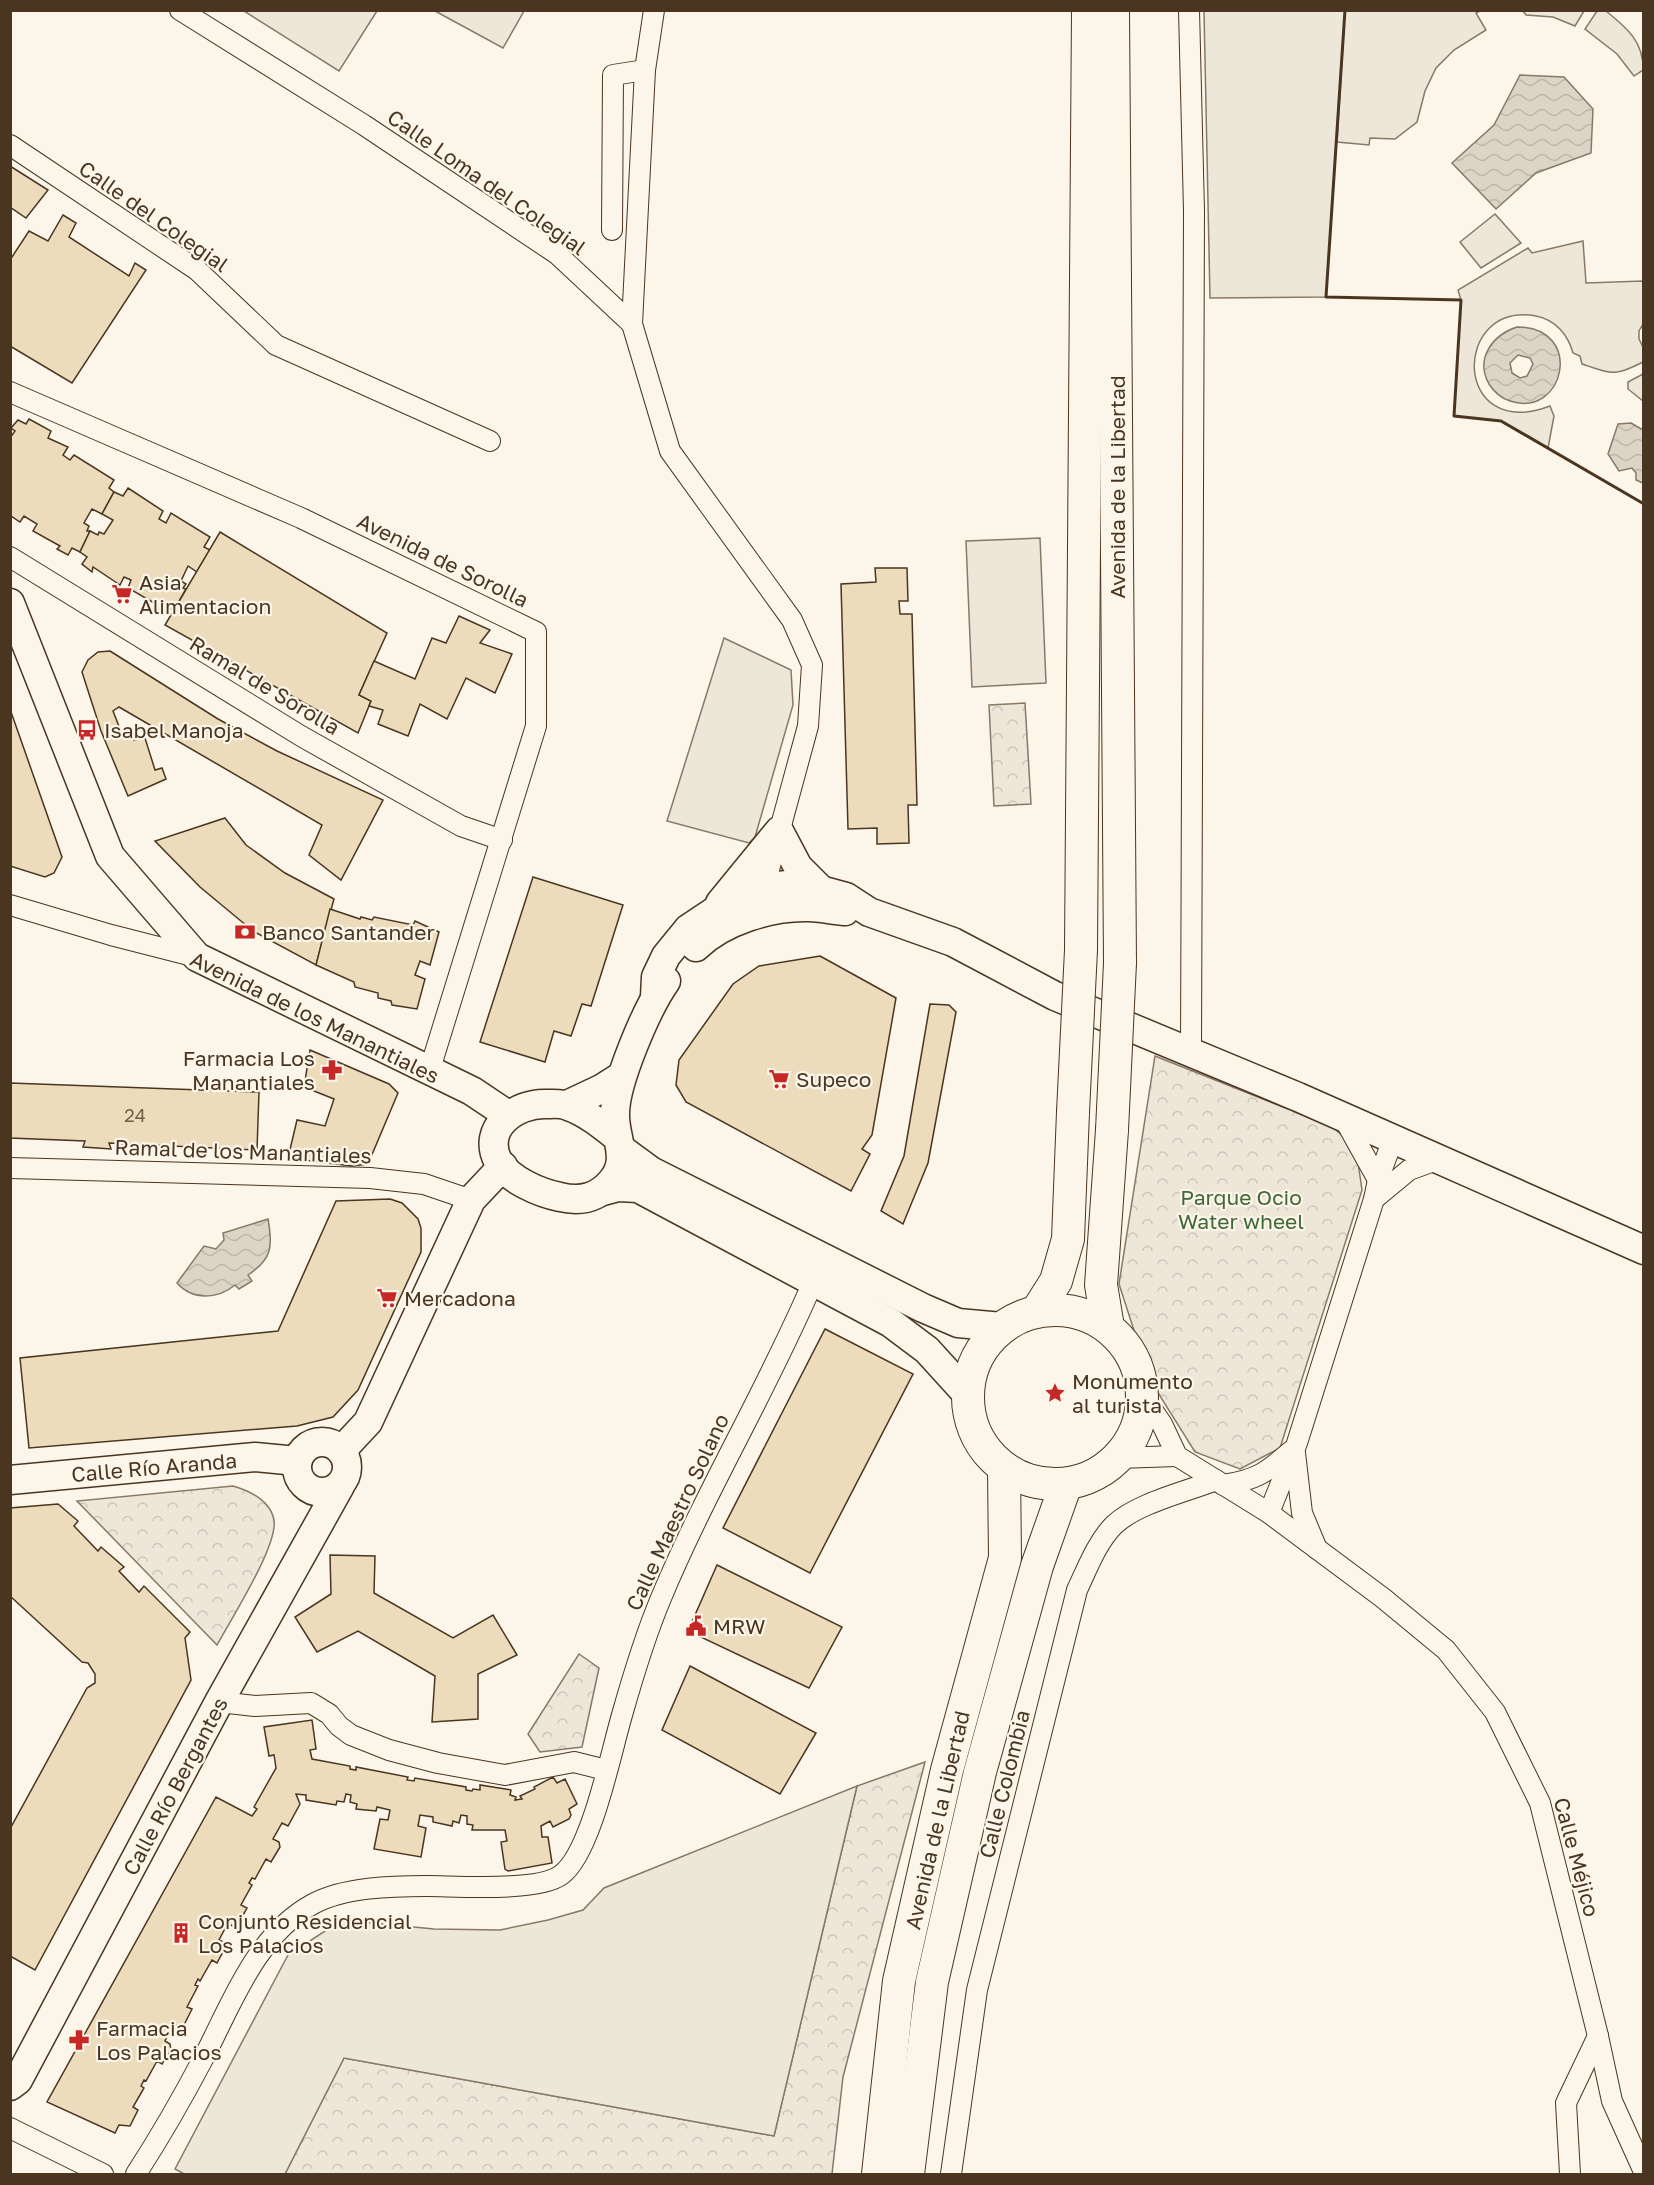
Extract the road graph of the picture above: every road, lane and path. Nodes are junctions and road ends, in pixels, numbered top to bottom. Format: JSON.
{"nodes":[{"id":1,"x":180,"y":10,"type":"edge"},
{"id":2,"x":654,"y":10,"type":"edge"},
{"id":3,"x":1088,"y":10,"type":"edge"},
{"id":4,"x":1113,"y":10,"type":"edge"},
{"id":5,"x":1189,"y":10,"type":"edge"},
{"id":6,"x":645,"y":70,"type":"junction"},
{"id":7,"x":10,"y":145,"type":"edge"},
{"id":8,"x":612,"y":230,"type":"dead end"},
{"id":9,"x":632,"y":324,"type":"junction"},
{"id":10,"x":10,"y":392,"type":"edge"},
{"id":11,"x":490,"y":441,"type":"dead end"},
{"id":12,"x":10,"y":557,"type":"edge"},
{"id":13,"x":10,"y":603,"type":"edge"},
{"id":14,"x":779,"y":831,"type":"junction"},
{"id":15,"x":502,"y":840,"type":"junction"},
{"id":16,"x":767,"y":887,"type":"junction"},
{"id":17,"x":820,"y":899,"type":"junction"},
{"id":18,"x":10,"y":905,"type":"edge"},
{"id":19,"x":711,"y":913,"type":"junction"},
{"id":20,"x":687,"y":956,"type":"junction"},
{"id":21,"x":197,"y":957,"type":"junction"},
{"id":22,"x":655,"y":997,"type":"junction"},
{"id":23,"x":1191,"y":1051,"type":"junction"},
{"id":24,"x":429,"y":1072,"type":"junction"},
{"id":25,"x":620,"y":1077,"type":"junction"},
{"id":26,"x":567,"y":1105,"type":"junction"},
{"id":27,"x":508,"y":1115,"type":"junction"},
{"id":28,"x":1343,"y":1117,"type":"junction"},
{"id":29,"x":1393,"y":1139,"type":"junction"},
{"id":30,"x":620,"y":1144,"type":"junction"},
{"id":31,"x":1439,"y":1159,"type":"junction"},
{"id":32,"x":503,"y":1166,"type":"junction"},
{"id":33,"x":10,"y":1168,"type":"edge"},
{"id":34,"x":1376,"y":1190,"type":"junction"},
{"id":35,"x":603,"y":1191,"type":"junction"},
{"id":36,"x":471,"y":1200,"type":"junction"},
{"id":37,"x":1644,"y":1251,"type":"edge"},
{"id":38,"x":813,"y":1282,"type":"junction"},
{"id":39,"x":1037,"y":1311,"type":"junction"},
{"id":40,"x":1002,"y":1327,"type":"junction"},
{"id":41,"x":1108,"y":1327,"type":"junction"},
{"id":42,"x":967,"y":1394,"type":"junction"},
{"id":43,"x":1142,"y":1395,"type":"junction"},
{"id":44,"x":1295,"y":1447,"type":"junction"},
{"id":45,"x":341,"y":1451,"type":"junction"},
{"id":46,"x":1177,"y":1456,"type":"junction"},
{"id":47,"x":1118,"y":1458,"type":"junction"},
{"id":48,"x":297,"y":1461,"type":"junction"},
{"id":49,"x":1004,"y":1469,"type":"junction"},
{"id":50,"x":10,"y":1480,"type":"edge"},
{"id":51,"x":1220,"y":1483,"type":"junction"},
{"id":52,"x":1066,"y":1484,"type":"junction"},
{"id":53,"x":339,"y":1486,"type":"junction"},
{"id":54,"x":1269,"y":1513,"type":"junction"},
{"id":55,"x":1317,"y":1549,"type":"junction"},
{"id":56,"x":219,"y":1702,"type":"junction"},
{"id":57,"x":606,"y":1770,"type":"junction"},
{"id":58,"x":1599,"y":2036,"type":"junction"},
{"id":59,"x":10,"y":2086,"type":"edge"},
{"id":60,"x":10,"y":2128,"type":"edge"},
{"id":61,"x":1644,"y":2172,"type":"edge"},
{"id":62,"x":103,"y":2175,"type":"edge"},
{"id":63,"x":136,"y":2175,"type":"edge"},
{"id":64,"x":878,"y":2175,"type":"edge"},
{"id":65,"x":908,"y":2175,"type":"edge"},
{"id":66,"x":951,"y":2175,"type":"edge"},
{"id":67,"x":1570,"y":2175,"type":"edge"}],
"edges":[{"from":1,"to":9,"type":"street","name":"Calle Loma del Colegial"},
{"from":2,"to":6,"type":"street"},
{"from":3,"to":39,"type":"main road","name":"Avenida de la Libertad","bridge":true},
{"from":4,"to":41,"type":"main road","name":"Avenida de la Libertad","bridge":true},
{"from":5,"to":23,"type":"street"},
{"from":6,"to":8,"type":"street"},
{"from":6,"to":9,"type":"street"},
{"from":7,"to":11,"type":"street","name":"Calle del Colegial"},
{"from":9,"to":14,"type":"street"},
{"from":10,"to":15,"type":"street","name":"Avenida de Sorolla"},
{"from":12,"to":15,"type":"street","name":"Ramal de Sorolla"},
{"from":13,"to":21,"type":"main road"},
{"from":14,"to":16,"type":"street"},
{"from":14,"to":17,"type":"main road"},
{"from":14,"to":19,"type":"main road"},
{"from":15,"to":24,"type":"street","name":"Avenida de Sorolla"},
{"from":16,"to":17,"type":"main road"},
{"from":16,"to":19,"type":"main road"},
{"from":16,"to":20,"type":"main road"},
{"from":17,"to":20,"type":"main road"},
{"from":17,"to":23,"type":"main road"},
{"from":18,"to":21,"type":"street","name":"Avenida de los Manantiales"},
{"from":19,"to":22,"type":"main road"},
{"from":20,"to":22,"type":"main road"},
{"from":21,"to":24,"type":"main road","name":"Avenida de los Manantiales"},
{"from":22,"to":25,"type":"main road"},
{"from":23,"to":28,"type":"main road"},
{"from":24,"to":27,"type":"main road","name":"Avenida de los Manantiales"},
{"from":25,"to":26,"type":"main road"},
{"from":25,"to":30,"type":"main road"},
{"from":26,"to":27,"type":"main road"},
{"from":26,"to":30,"type":"main road"},
{"from":27,"to":32,"type":"main road"},
{"from":28,"to":29,"type":"main road"},
{"from":28,"to":34,"type":"street"},
{"from":29,"to":31,"type":"main road"},
{"from":29,"to":34,"type":"street"},
{"from":30,"to":35,"type":"main road"},
{"from":30,"to":40,"type":"main road"},
{"from":31,"to":34,"type":"street"},
{"from":31,"to":37,"type":"main road"},
{"from":32,"to":35,"type":"main road"},
{"from":32,"to":36,"type":"main road"},
{"from":33,"to":36,"type":"street","name":"Ramal de los Manantiales"},
{"from":34,"to":44,"type":"street"},
{"from":35,"to":38,"type":"main road"},
{"from":36,"to":45,"type":"main road"},
{"from":38,"to":42,"type":"main road"},
{"from":38,"to":57,"type":"street","name":"Calle Maestro Solano"},
{"from":39,"to":40,"type":"main road"},
{"from":39,"to":41,"type":"main road"},
{"from":40,"to":42,"type":"main road"},
{"from":41,"to":43,"type":"main road"},
{"from":42,"to":49,"type":"main road"},
{"from":43,"to":46,"type":"street"},
{"from":43,"to":47,"type":"main road"},
{"from":44,"to":51,"type":"street","name":"Calle Colombia"},
{"from":44,"to":54,"type":"street"},
{"from":44,"to":55,"type":"street"},
{"from":45,"to":48,"type":"main road"},
{"from":45,"to":53,"type":"main road"},
{"from":46,"to":47,"type":"street"},
{"from":46,"to":51,"type":"street","name":"Calle Méjico"},
{"from":47,"to":52,"type":"main road"},
{"from":48,"to":50,"type":"main road","name":"Calle Río Aranda"},
{"from":48,"to":53,"type":"main road"},
{"from":49,"to":52,"type":"main road"},
{"from":49,"to":64,"type":"main road","name":"Avenida de la Libertad"},
{"from":51,"to":54,"type":"street","name":"Calle Méjico"},
{"from":51,"to":66,"type":"street","name":"Calle Colombia"},
{"from":52,"to":65,"type":"main road","name":"Avenida de la Libertad"},
{"from":53,"to":56,"type":"main road","name":"Calle Río Bergantes"},
{"from":54,"to":55,"type":"street","name":"Calle Méjico"},
{"from":55,"to":58,"type":"street","name":"Calle Méjico"},
{"from":56,"to":57,"type":"street"},
{"from":56,"to":59,"type":"main road","name":"Calle Río Bergantes"},
{"from":57,"to":63,"type":"street","name":"Calle Maestro Solano"},
{"from":58,"to":61,"type":"street","name":"Calle Méjico"},
{"from":58,"to":67,"type":"street"},
{"from":60,"to":62,"type":"street"}]}
